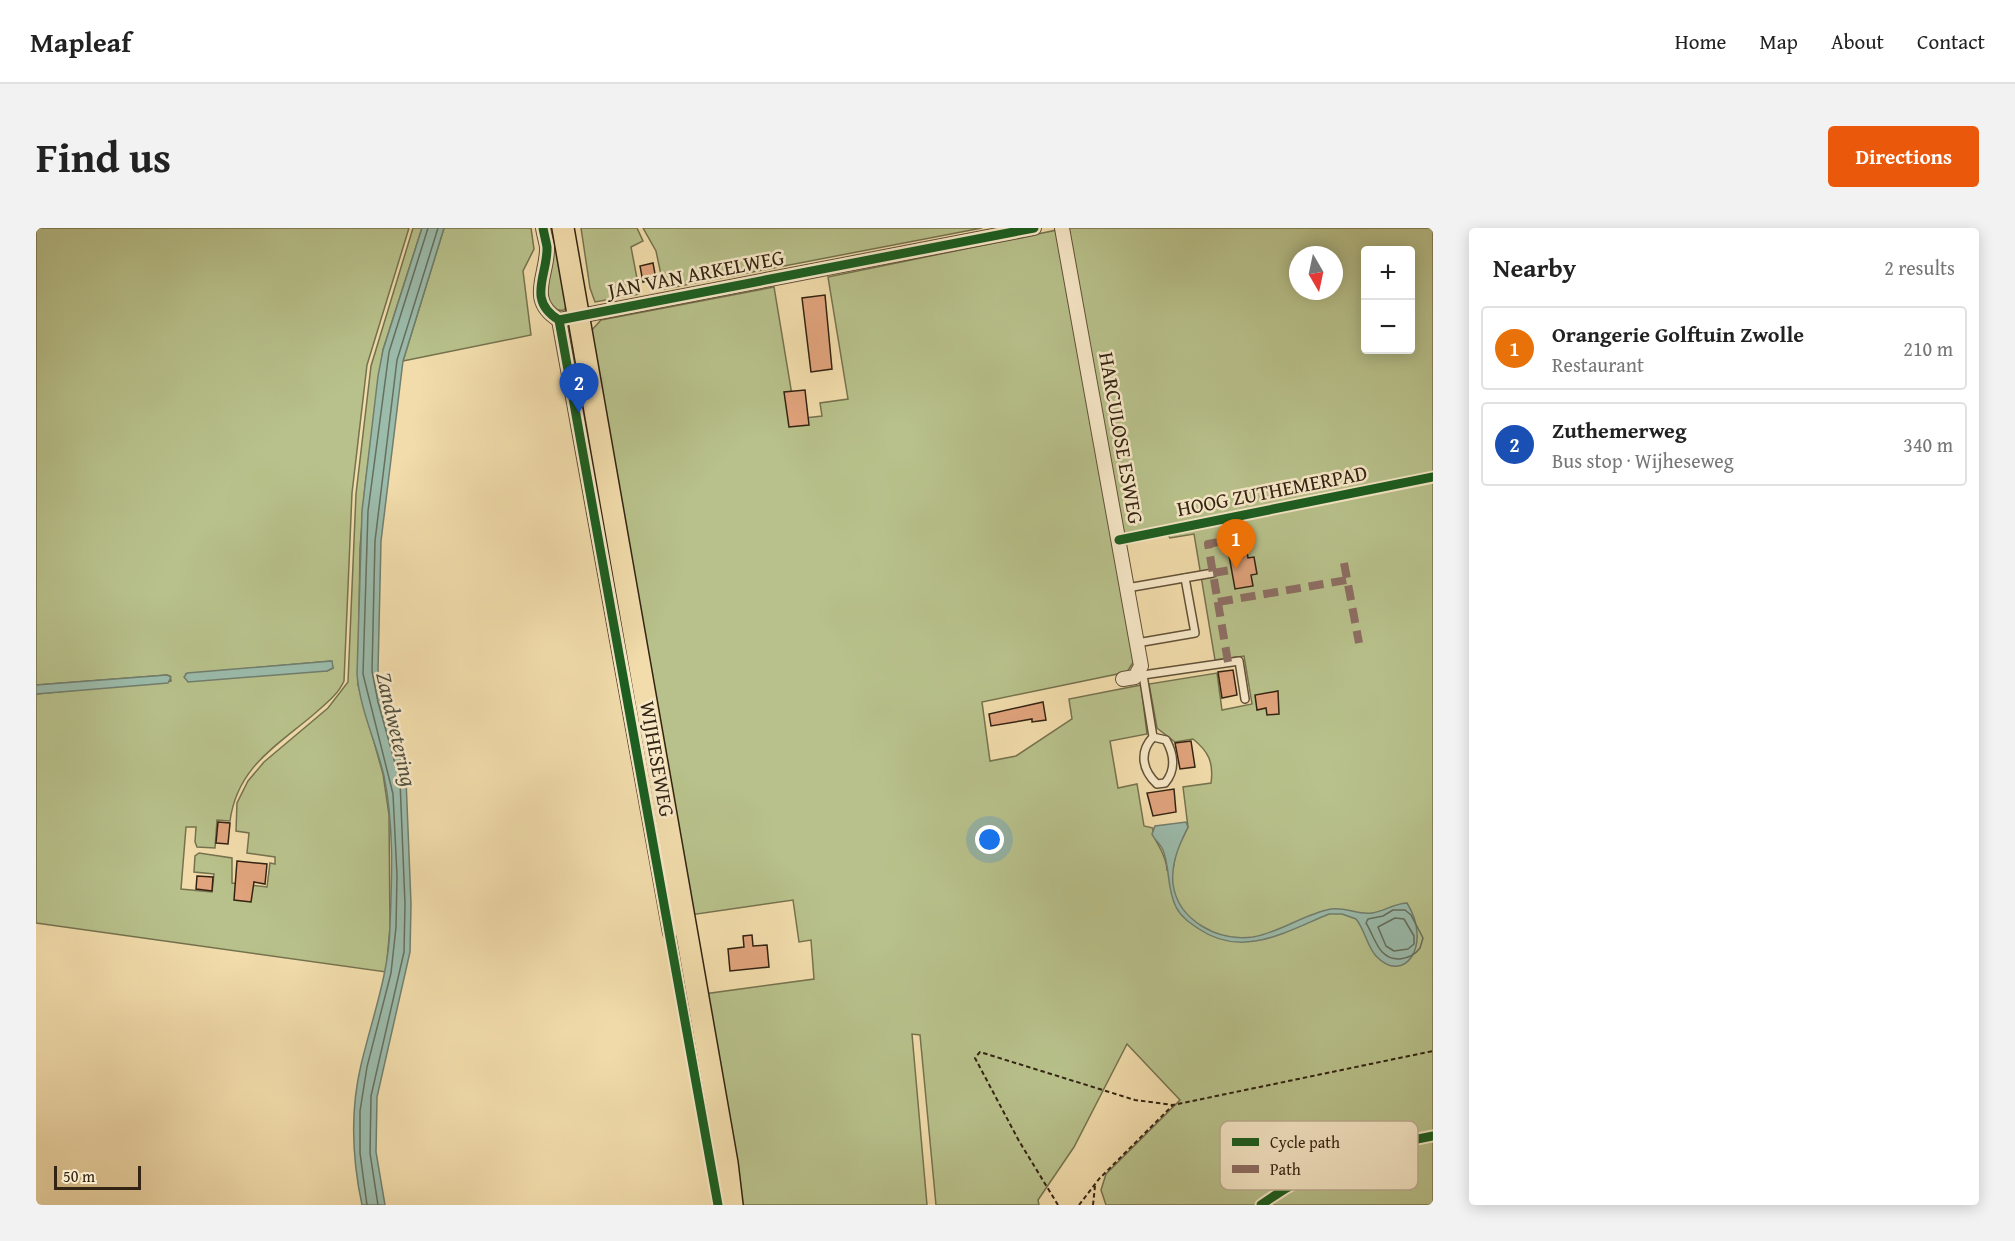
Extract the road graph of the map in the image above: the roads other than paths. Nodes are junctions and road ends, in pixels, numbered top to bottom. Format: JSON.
{"nodes":[{"id":1,"x":543,"y":228,"type":"edge"},
{"id":2,"x":563,"y":228,"type":"edge"},
{"id":3,"x":1034,"y":228,"type":"edge"},
{"id":4,"x":1062,"y":228,"type":"edge"},
{"id":5,"x":569,"y":318,"type":"junction"},
{"id":6,"x":1213,"y":573,"type":"dead end"},
{"id":7,"x":1185,"y":578,"type":"junction"},
{"id":8,"x":1127,"y":588,"type":"junction"},
{"id":9,"x":1137,"y":643,"type":"junction"},
{"id":10,"x":1142,"y":674,"type":"junction"},
{"id":11,"x":1123,"y":679,"type":"dead end"},
{"id":12,"x":1245,"y":699,"type":"dead end"},
{"id":13,"x":1154,"y":736,"type":"junction"},
{"id":14,"x":670,"y":933,"type":"dead end"},
{"id":15,"x":732,"y":1205,"type":"edge"}],
"edges":[{"from":1,"to":5,"type":"street","name":"WIJHESEWEG"},
{"from":2,"to":5,"type":"main road","name":"WIJHESEWEG"},
{"from":3,"to":5,"type":"street","name":"JAN VAN ARKELWEG"},
{"from":4,"to":8,"type":"street","name":"HARCULOSE ESWEG"},
{"from":5,"to":14,"type":"street","name":"WIJHESEWEG"},
{"from":5,"to":15,"type":"main road","name":"WIJHESEWEG"},
{"from":6,"to":7,"type":"lane"},
{"from":7,"to":8,"type":"lane"},
{"from":7,"to":9,"type":"lane"},
{"from":8,"to":9,"type":"street","name":"HARCULOSE ESWEG"},
{"from":9,"to":10,"type":"street","name":"HARCULOSE ESWEG"},
{"from":10,"to":11,"type":"street"},
{"from":10,"to":12,"type":"lane"},
{"from":10,"to":13,"type":"lane"},
{"from":13,"to":13,"type":"lane"}]}
